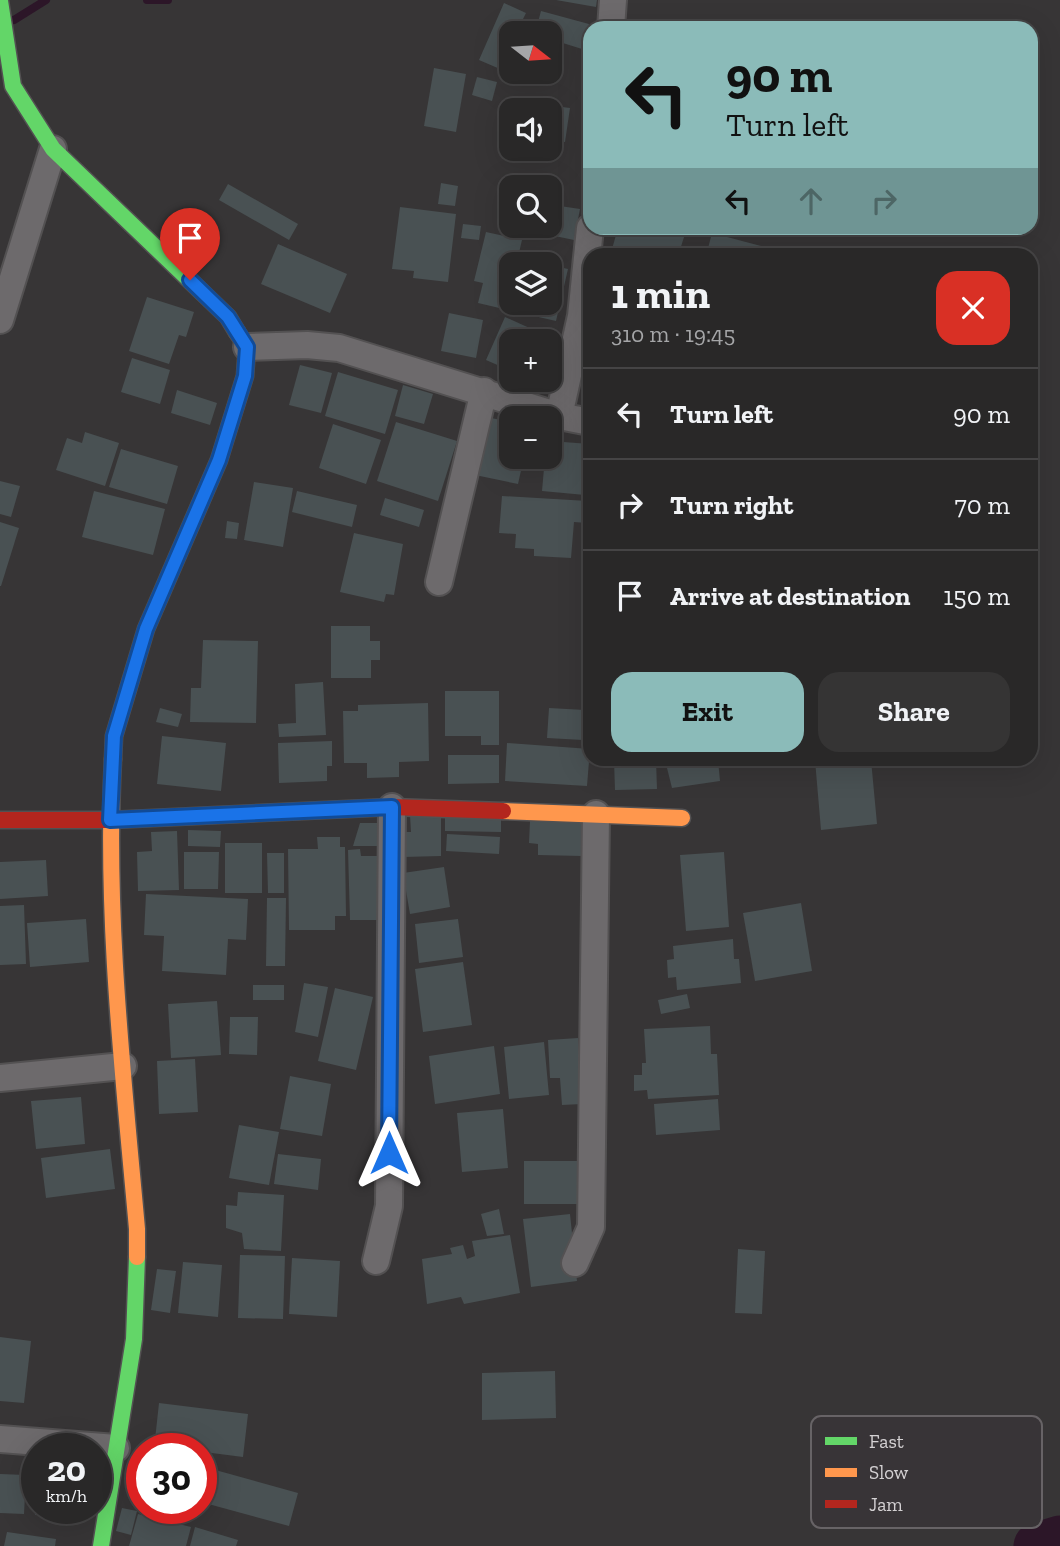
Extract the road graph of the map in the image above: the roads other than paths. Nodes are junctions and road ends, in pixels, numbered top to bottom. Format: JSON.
{"nodes":[{"id":1,"x":613,"y":0,"type":"edge"},
{"id":2,"x":0,"y":1,"type":"edge"},
{"id":3,"x":612,"y":21,"type":"edge"},
{"id":4,"x":53,"y":149,"type":"junction"},
{"id":5,"x":11,"y":249,"type":"edge"},
{"id":6,"x":583,"y":296,"type":"edge"},
{"id":7,"x":0,"y":320,"type":"edge"},
{"id":8,"x":247,"y":347,"type":"junction"},
{"id":9,"x":484,"y":391,"type":"junction"},
{"id":10,"x":529,"y":406,"type":"edge"},
{"id":11,"x":561,"y":406,"type":"edge"},
{"id":12,"x":562,"y":417,"type":"edge"},
{"id":13,"x":583,"y":421,"type":"edge"},
{"id":14,"x":439,"y":582,"type":"dead end"},
{"id":15,"x":392,"y":807,"type":"junction"},
{"id":16,"x":596,"y":814,"type":"junction"},
{"id":17,"x":682,"y":818,"type":"dead end"},
{"id":18,"x":0,"y":820,"type":"edge"},
{"id":19,"x":110,"y":820,"type":"junction"},
{"id":20,"x":123,"y":1066,"type":"junction"},
{"id":21,"x":0,"y":1078,"type":"edge"},
{"id":22,"x":376,"y":1261,"type":"dead end"},
{"id":23,"x":575,"y":1263,"type":"dead end"},
{"id":24,"x":0,"y":1439,"type":"edge"},
{"id":25,"x":116,"y":1448,"type":"junction"},
{"id":26,"x":101,"y":1546,"type":"edge"}],
"edges":[{"from":1,"to":3,"type":"street"},
{"from":2,"to":4,"type":"street"},
{"from":4,"to":5,"type":"street"},
{"from":4,"to":8,"type":"street"},
{"from":5,"to":7,"type":"street"},
{"from":6,"to":11,"type":"street"},
{"from":8,"to":9,"type":"street"},
{"from":8,"to":19,"type":"street"},
{"from":9,"to":10,"type":"street"},
{"from":9,"to":14,"type":"street"},
{"from":12,"to":13,"type":"street"},
{"from":15,"to":16,"type":"street"},
{"from":15,"to":19,"type":"street"},
{"from":15,"to":22,"type":"street"},
{"from":16,"to":17,"type":"street"},
{"from":16,"to":23,"type":"street"},
{"from":18,"to":19,"type":"street"},
{"from":19,"to":20,"type":"street"},
{"from":20,"to":21,"type":"street"},
{"from":20,"to":25,"type":"street"},
{"from":24,"to":25,"type":"street"},
{"from":25,"to":26,"type":"street"}]}
